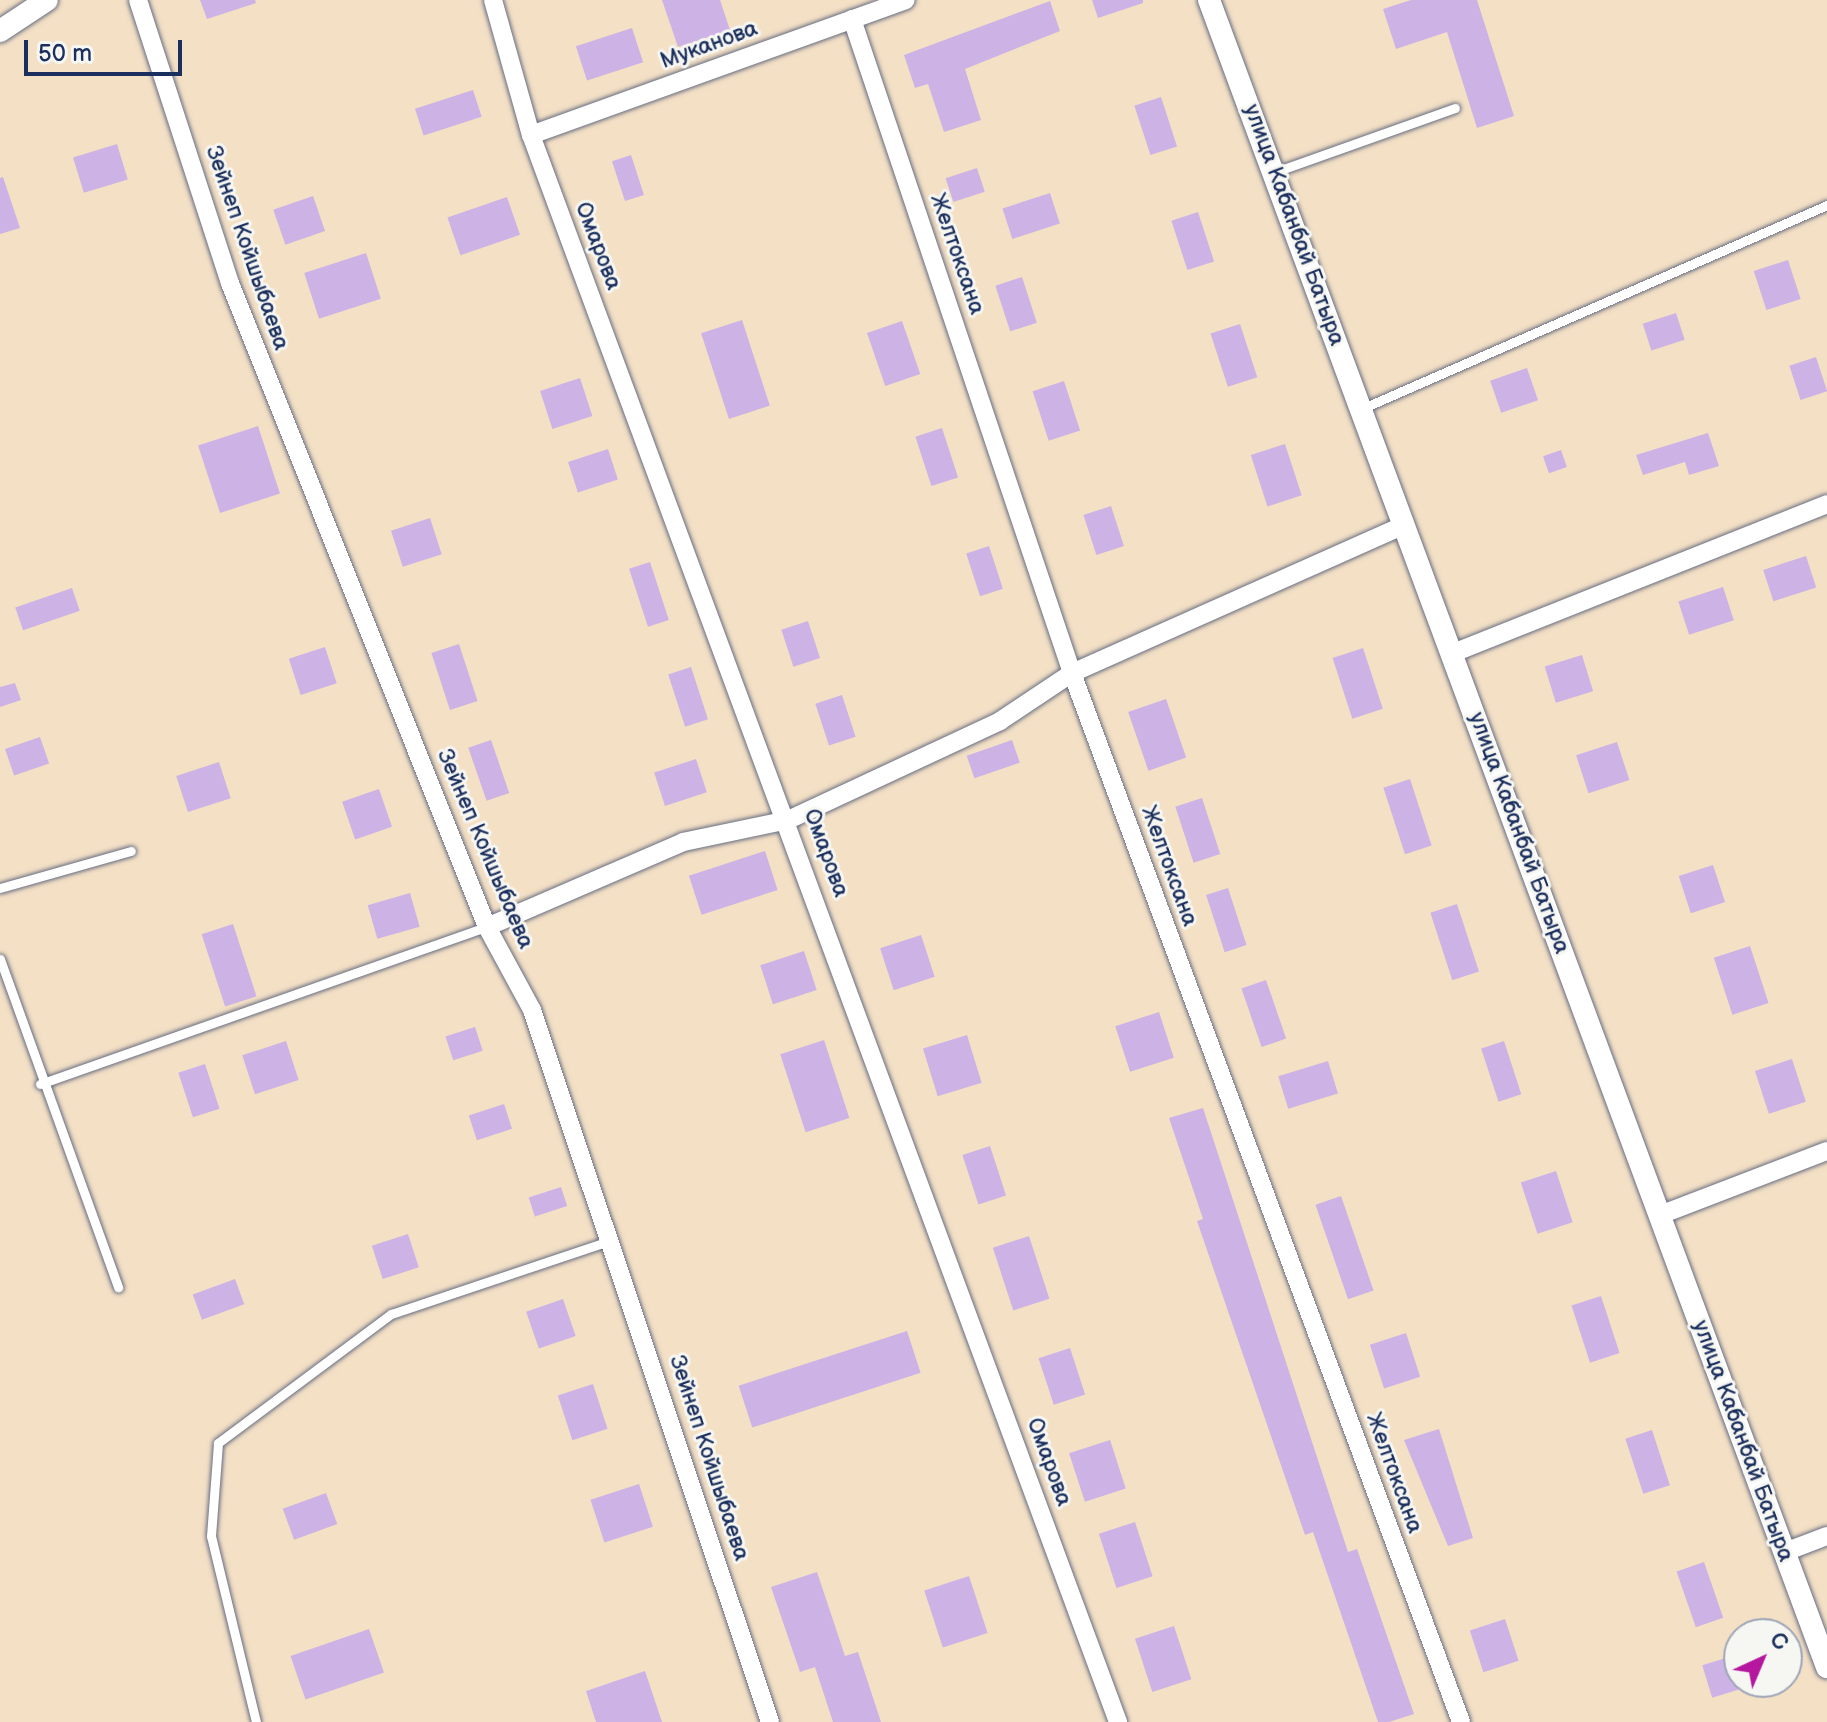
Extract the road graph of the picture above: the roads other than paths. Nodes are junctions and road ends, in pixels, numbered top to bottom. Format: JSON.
{"nodes":[{"id":1,"x":47,"y":0,"type":"edge"},
{"id":2,"x":138,"y":0,"type":"edge"},
{"id":3,"x":493,"y":0,"type":"edge"},
{"id":4,"x":905,"y":0,"type":"edge"},
{"id":5,"x":1209,"y":0,"type":"edge"},
{"id":6,"x":852,"y":19,"type":"junction"},
{"id":7,"x":0,"y":31,"type":"edge"},
{"id":8,"x":1455,"y":108,"type":"dead end"},
{"id":9,"x":531,"y":135,"type":"junction"},
{"id":10,"x":1275,"y":172,"type":"junction"},
{"id":11,"x":1827,"y":205,"type":"edge"},
{"id":12,"x":1361,"y":409,"type":"junction"},
{"id":13,"x":1827,"y":504,"type":"edge"},
{"id":14,"x":1405,"y":525,"type":"junction"},
{"id":15,"x":1453,"y":653,"type":"junction"},
{"id":16,"x":1072,"y":673,"type":"junction"},
{"id":17,"x":788,"y":820,"type":"junction"},
{"id":18,"x":131,"y":851,"type":"dead end"},
{"id":19,"x":0,"y":888,"type":"edge"},
{"id":20,"x":487,"y":927,"type":"junction"},
{"id":21,"x":0,"y":959,"type":"edge"},
{"id":22,"x":40,"y":1084,"type":"junction"},
{"id":23,"x":1827,"y":1151,"type":"edge"},
{"id":24,"x":1660,"y":1215,"type":"junction"},
{"id":25,"x":612,"y":1240,"type":"junction"},
{"id":26,"x":118,"y":1287,"type":"dead end"},
{"id":27,"x":1827,"y":1536,"type":"edge"},
{"id":28,"x":1785,"y":1552,"type":"junction"},
{"id":29,"x":1827,"y":1667,"type":"edge"},
{"id":30,"x":256,"y":1722,"type":"edge"},
{"id":31,"x":770,"y":1722,"type":"edge"},
{"id":32,"x":1118,"y":1722,"type":"edge"},
{"id":33,"x":1461,"y":1722,"type":"edge"}],
"edges":[{"from":1,"to":7,"type":"street"},
{"from":2,"to":20,"type":"street","name":"Зейнеп Койшыбаева"},
{"from":3,"to":9,"type":"street","name":"Омарова"},
{"from":4,"to":6,"type":"street","name":"Муканова"},
{"from":5,"to":10,"type":"street","name":"улица Кабанбай Батыра"},
{"from":6,"to":9,"type":"street","name":"Муканова"},
{"from":6,"to":16,"type":"street","name":"Желтоксана"},
{"from":8,"to":10,"type":"lane"},
{"from":9,"to":17,"type":"street","name":"Омарова"},
{"from":10,"to":12,"type":"street","name":"улица Кабанбай Батыра"},
{"from":11,"to":12,"type":"lane"},
{"from":12,"to":14,"type":"street","name":"улица Кабанбай Батыра"},
{"from":13,"to":15,"type":"street"},
{"from":14,"to":15,"type":"street","name":"улица Кабанбай Батыра"},
{"from":14,"to":16,"type":"street"},
{"from":15,"to":24,"type":"street","name":"улица Кабанбай Батыра"},
{"from":16,"to":17,"type":"street"},
{"from":16,"to":33,"type":"street","name":"Желтоксана"},
{"from":17,"to":20,"type":"street"},
{"from":17,"to":32,"type":"street","name":"Омарова"},
{"from":18,"to":19,"type":"lane"},
{"from":20,"to":22,"type":"lane"},
{"from":20,"to":25,"type":"street","name":"Зейнеп Койшыбаева"},
{"from":21,"to":22,"type":"lane"},
{"from":22,"to":26,"type":"lane"},
{"from":23,"to":24,"type":"street"},
{"from":24,"to":28,"type":"street","name":"улица Кабанбай Батыра"},
{"from":25,"to":30,"type":"lane"},
{"from":25,"to":31,"type":"street","name":"Зейнеп Койшыбаева"},
{"from":27,"to":28,"type":"street"},
{"from":28,"to":29,"type":"street","name":"улица Кабанбай Батыра"}]}
